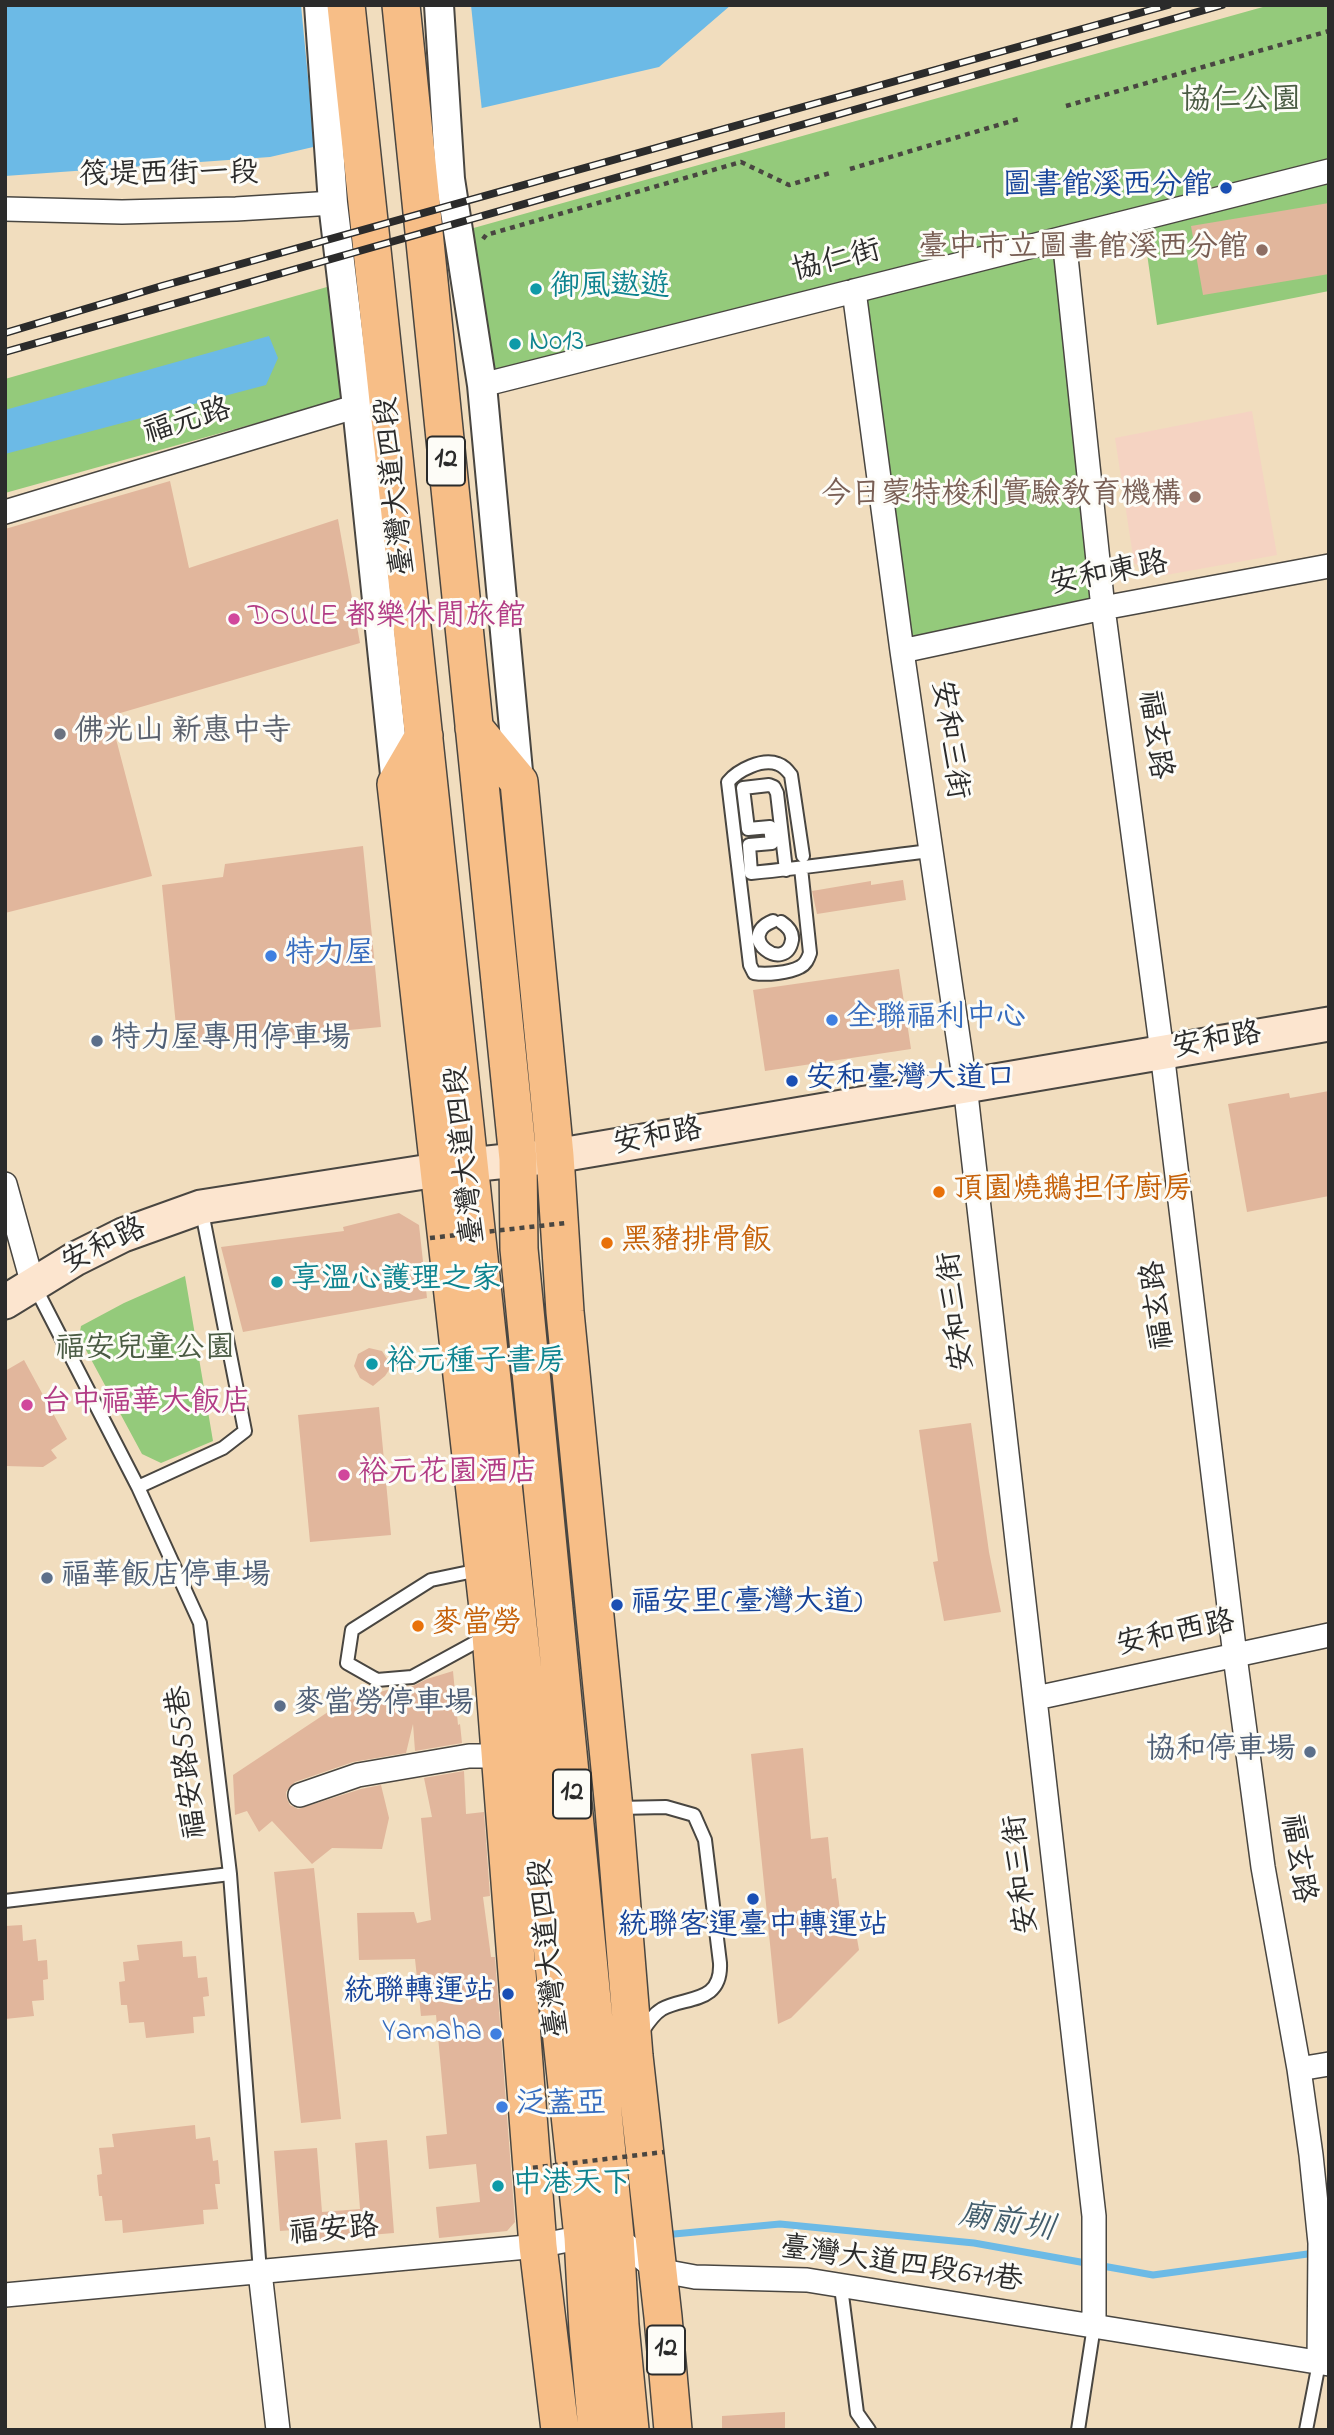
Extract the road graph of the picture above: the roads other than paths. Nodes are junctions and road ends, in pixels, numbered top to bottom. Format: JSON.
{"nodes":[{"id":1,"x":319,"y":5,"type":"edge"},
{"id":2,"x":346,"y":5,"type":"edge"},
{"id":3,"x":401,"y":5,"type":"edge"},
{"id":4,"x":439,"y":5,"type":"edge"},
{"id":5,"x":1329,"y":171,"type":"edge"},
{"id":6,"x":349,"y":202,"type":"junction"},
{"id":7,"x":5,"y":209,"type":"edge"},
{"id":8,"x":1064,"y":239,"type":"junction"},
{"id":9,"x":854,"y":291,"type":"junction"},
{"id":10,"x":482,"y":385,"type":"junction"},
{"id":11,"x":373,"y":402,"type":"junction"},
{"id":12,"x":5,"y":512,"type":"edge"},
{"id":13,"x":1329,"y":566,"type":"edge"},
{"id":14,"x":1103,"y":608,"type":"junction"},
{"id":15,"x":902,"y":652,"type":"junction"},
{"id":16,"x":474,"y":728,"type":"junction"},
{"id":17,"x":424,"y":736,"type":"junction"},
{"id":18,"x":519,"y":782,"type":"junction"},
{"id":19,"x":396,"y":784,"type":"junction"},
{"id":20,"x":931,"y":851,"type":"junction"},
{"id":21,"x":802,"y":862,"type":"junction"},
{"id":22,"x":786,"y":870,"type":"junction"},
{"id":23,"x":1329,"y":1024,"type":"edge"},
{"id":24,"x":1162,"y":1052,"type":"junction"},
{"id":25,"x":965,"y":1085,"type":"junction"},
{"id":26,"x":555,"y":1156,"type":"junction"},
{"id":27,"x":518,"y":1159,"type":"junction"},
{"id":28,"x":454,"y":1168,"type":"junction"},
{"id":29,"x":5,"y":1184,"type":"edge"},
{"id":30,"x":201,"y":1208,"type":"junction"},
{"id":31,"x":33,"y":1284,"type":"junction"},
{"id":32,"x":5,"y":1302,"type":"edge"},
{"id":33,"x":138,"y":1487,"type":"junction"},
{"id":34,"x":484,"y":1569,"type":"junction"},
{"id":35,"x":491,"y":1635,"type":"junction"},
{"id":36,"x":1329,"y":1635,"type":"edge"},
{"id":37,"x":1235,"y":1656,"type":"junction"},
{"id":38,"x":1036,"y":1698,"type":"junction"},
{"id":39,"x":499,"y":1756,"type":"junction"},
{"id":40,"x":300,"y":1795,"type":"dead end"},
{"id":41,"x":614,"y":1809,"type":"junction"},
{"id":42,"x":230,"y":1874,"type":"junction"},
{"id":43,"x":5,"y":1901,"type":"edge"},
{"id":44,"x":634,"y":2056,"type":"junction"},
{"id":45,"x":1329,"y":2064,"type":"edge"},
{"id":46,"x":1299,"y":2069,"type":"junction"},
{"id":47,"x":599,"y":2237,"type":"junction"},
{"id":48,"x":538,"y":2246,"type":"junction"},
{"id":49,"x":657,"y":2270,"type":"junction"},
{"id":50,"x":260,"y":2272,"type":"junction"},
{"id":51,"x":841,"y":2287,"type":"junction"},
{"id":52,"x":5,"y":2295,"type":"edge"},
{"id":53,"x":1094,"y":2326,"type":"junction"},
{"id":54,"x":1324,"y":2364,"type":"edge"},
{"id":55,"x":278,"y":2430,"type":"edge"},
{"id":56,"x":560,"y":2430,"type":"edge"},
{"id":57,"x":597,"y":2430,"type":"edge"},
{"id":58,"x":629,"y":2430,"type":"edge"},
{"id":59,"x":673,"y":2430,"type":"edge"},
{"id":60,"x":869,"y":2430,"type":"edge"},
{"id":61,"x":1078,"y":2430,"type":"edge"},
{"id":62,"x":1306,"y":2430,"type":"edge"}],
"edges":[{"from":1,"to":6,"type":"street","name":"臺灣大道四段"},
{"from":2,"to":6,"type":"main road","name":"臺灣大道四段","number":"12"},
{"from":3,"to":16,"type":"main road","name":"臺灣大道四段","number":"12"},
{"from":4,"to":10,"type":"street"},
{"from":5,"to":8,"type":"street","name":"協仁街"},
{"from":6,"to":7,"type":"street","name":"筏堤西街一段"},
{"from":6,"to":11,"type":"main road","name":"臺灣大道四段","number":"12"},
{"from":8,"to":9,"type":"street","name":"協仁街"},
{"from":8,"to":14,"type":"street","name":"福玄路"},
{"from":9,"to":10,"type":"street","name":"協仁街"},
{"from":9,"to":15,"type":"street","name":"安和三街"},
{"from":10,"to":18,"type":"street"},
{"from":11,"to":12,"type":"street","name":"福元路"},
{"from":11,"to":17,"type":"main road","name":"臺灣大道四段","number":"12"},
{"from":11,"to":19,"type":"street","name":"臺灣大道四段"},
{"from":13,"to":14,"type":"street","name":"安和東路"},
{"from":14,"to":15,"type":"street","name":"安和東路"},
{"from":14,"to":24,"type":"street","name":"福玄路"},
{"from":15,"to":20,"type":"street","name":"安和三街"},
{"from":16,"to":18,"type":"main road"},
{"from":16,"to":27,"type":"main road","name":"臺灣大道四段","number":"12"},
{"from":17,"to":19,"type":"main road"},
{"from":17,"to":28,"type":"main road","name":"臺灣大道四段","number":"12"},
{"from":18,"to":26,"type":"main road"},
{"from":19,"to":28,"type":"main road","name":"臺灣大道四段"},
{"from":20,"to":21,"type":"lane"},
{"from":20,"to":25,"type":"street","name":"安和三街"},
{"from":21,"to":21,"type":"lane"},
{"from":21,"to":22,"type":"lane"},
{"from":22,"to":22,"type":"lane"},
{"from":23,"to":24,"type":"main road","name":"安和路"},
{"from":24,"to":25,"type":"main road","name":"安和路"},
{"from":24,"to":37,"type":"street","name":"福玄路"},
{"from":25,"to":26,"type":"main road","name":"安和路"},
{"from":25,"to":38,"type":"street","name":"安和三街"},
{"from":26,"to":27,"type":"main road","name":"安和路"},
{"from":26,"to":41,"type":"main road","number":"12"},
{"from":27,"to":28,"type":"main road","name":"安和路"},
{"from":27,"to":47,"type":"main road","name":"臺灣大道四段","number":"12"},
{"from":28,"to":30,"type":"main road","name":"安和路"},
{"from":28,"to":34,"type":"main road","name":"臺灣大道四段","number":"12"},
{"from":28,"to":47,"type":"main road","name":"臺灣大道四段","number":"12"},
{"from":29,"to":31,"type":"street"},
{"from":30,"to":31,"type":"main road","name":"安和路"},
{"from":30,"to":33,"type":"lane"},
{"from":31,"to":32,"type":"main road","name":"安和路"},
{"from":31,"to":33,"type":"lane","name":"福安路55巷"},
{"from":33,"to":42,"type":"lane","name":"福安路55巷"},
{"from":34,"to":35,"type":"main road","name":"臺灣大道四段","number":"12"},
{"from":34,"to":35,"type":"lane"},
{"from":35,"to":39,"type":"main road","name":"臺灣大道四段","number":"12"},
{"from":36,"to":37,"type":"street","name":"安和西路"},
{"from":37,"to":38,"type":"street","name":"安和西路"},
{"from":37,"to":46,"type":"street","name":"福玄路"},
{"from":38,"to":53,"type":"street","name":"安和三街"},
{"from":39,"to":40,"type":"street"},
{"from":39,"to":48,"type":"main road","name":"臺灣大道四段","number":"12"},
{"from":41,"to":44,"type":"main road","number":"12"},
{"from":41,"to":44,"type":"lane"},
{"from":42,"to":43,"type":"lane"},
{"from":42,"to":50,"type":"lane","name":"福安路55巷"},
{"from":44,"to":49,"type":"main road","number":"12"},
{"from":45,"to":46,"type":"street"},
{"from":46,"to":54,"type":"street","name":"福玄路"},
{"from":47,"to":48,"type":"street","name":"福安路"},
{"from":47,"to":49,"type":"street"},
{"from":47,"to":57,"type":"main road","name":"臺灣大道四段","number":"12"},
{"from":47,"to":58,"type":"main road","name":"臺灣大道四段","number":"12"},
{"from":48,"to":50,"type":"street","name":"福安路"},
{"from":48,"to":56,"type":"main road","name":"臺灣大道四段","number":"12"},
{"from":49,"to":51,"type":"street","name":"臺灣大道四段671巷"},
{"from":49,"to":59,"type":"main road","number":"12"},
{"from":50,"to":52,"type":"street","name":"福安路"},
{"from":50,"to":55,"type":"street"},
{"from":51,"to":53,"type":"street","name":"臺灣大道四段671巷"},
{"from":51,"to":60,"type":"lane"},
{"from":53,"to":54,"type":"street","name":"臺灣大道四段671巷"},
{"from":53,"to":61,"type":"lane"},
{"from":54,"to":62,"type":"lane"}]}
